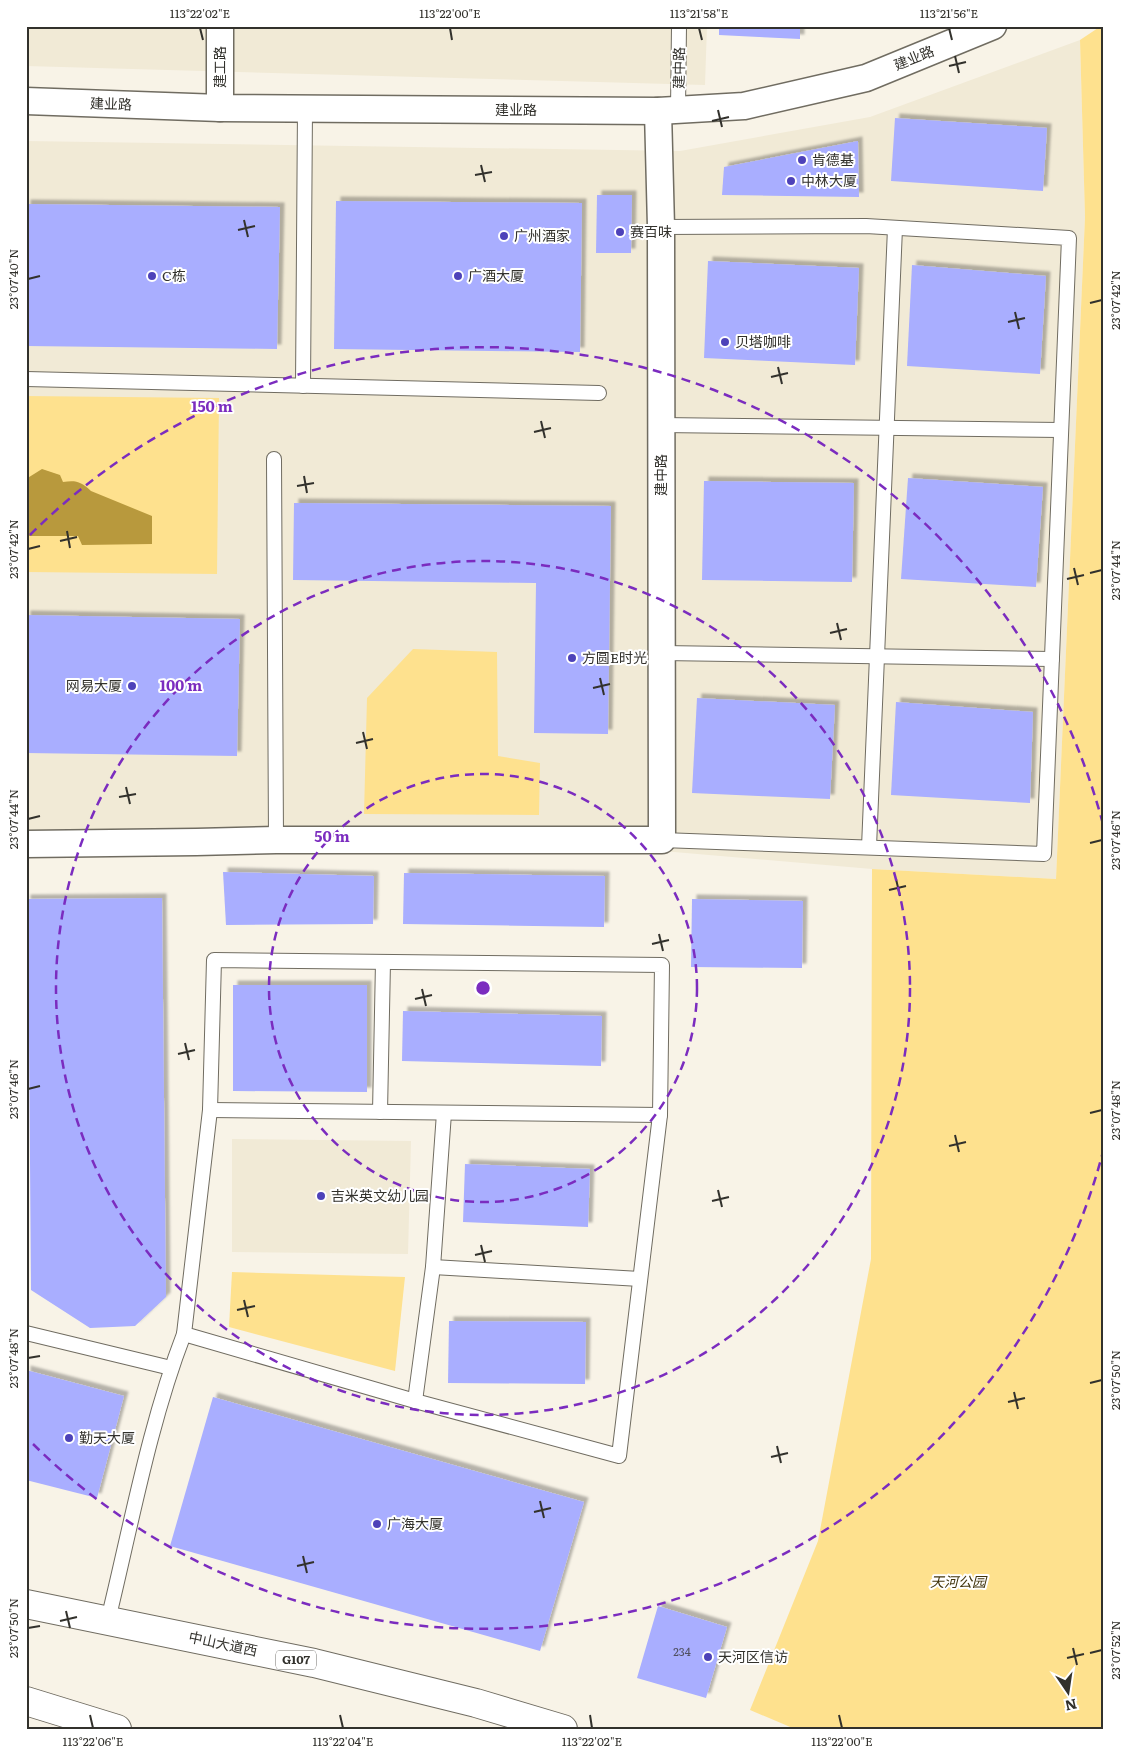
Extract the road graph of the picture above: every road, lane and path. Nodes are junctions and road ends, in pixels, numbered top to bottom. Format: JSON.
{"nodes":[{"id":1,"x":220,"y":26,"type":"edge"},
{"id":2,"x":679,"y":26,"type":"edge"},
{"id":3,"x":993,"y":26,"type":"edge"},
{"id":4,"x":26,"y":101,"type":"edge"},
{"id":5,"x":220,"y":108,"type":"junction"},
{"id":6,"x":306,"y":108,"type":"junction"},
{"id":7,"x":668,"y":110,"type":"junction"},
{"id":8,"x":660,"y":227,"type":"junction"},
{"id":9,"x":895,"y":228,"type":"junction"},
{"id":10,"x":26,"y":380,"type":"edge"},
{"id":11,"x":303,"y":386,"type":"junction"},
{"id":12,"x":599,"y":393,"type":"dead end"},
{"id":13,"x":661,"y":425,"type":"junction"},
{"id":14,"x":886,"y":428,"type":"junction"},
{"id":15,"x":1062,"y":430,"type":"junction"},
{"id":16,"x":274,"y":459,"type":"dead end"},
{"id":17,"x":662,"y":653,"type":"junction"},
{"id":18,"x":877,"y":656,"type":"junction"},
{"id":19,"x":1052,"y":659,"type":"junction"},
{"id":20,"x":276,"y":840,"type":"junction"},
{"id":21,"x":662,"y":840,"type":"junction"},
{"id":22,"x":26,"y":844,"type":"edge"},
{"id":23,"x":869,"y":848,"type":"junction"},
{"id":24,"x":384,"y":962,"type":"junction"},
{"id":25,"x":210,"y":1110,"type":"junction"},
{"id":26,"x":380,"y":1112,"type":"junction"},
{"id":27,"x":444,"y":1113,"type":"junction"},
{"id":28,"x":660,"y":1115,"type":"junction"},
{"id":29,"x":433,"y":1267,"type":"junction"},
{"id":30,"x":640,"y":1279,"type":"junction"},
{"id":31,"x":26,"y":1333,"type":"edge"},
{"id":32,"x":184,"y":1334,"type":"junction"},
{"id":33,"x":171,"y":1368,"type":"junction"},
{"id":34,"x":415,"y":1401,"type":"junction"},
{"id":35,"x":26,"y":1604,"type":"edge"},
{"id":36,"x":108,"y":1620,"type":"junction"},
{"id":37,"x":26,"y":1701,"type":"edge"},
{"id":38,"x":117,"y":1729,"type":"edge"},
{"id":39,"x":563,"y":1729,"type":"edge"}],
"edges":[{"from":1,"to":5,"type":"street","name":"建工路"},
{"from":2,"to":7,"type":"lane","name":"建中路"},
{"from":3,"to":7,"type":"street","name":"建业路"},
{"from":4,"to":5,"type":"street","name":"建业路"},
{"from":5,"to":6,"type":"street","name":"建业路"},
{"from":6,"to":7,"type":"street","name":"建业路"},
{"from":6,"to":11,"type":"lane"},
{"from":7,"to":8,"type":"street","name":"建中路"},
{"from":8,"to":9,"type":"lane"},
{"from":8,"to":13,"type":"street","name":"建中路"},
{"from":9,"to":14,"type":"lane"},
{"from":9,"to":15,"type":"lane"},
{"from":10,"to":11,"type":"lane"},
{"from":11,"to":12,"type":"lane"},
{"from":13,"to":14,"type":"lane"},
{"from":13,"to":17,"type":"street","name":"建中路"},
{"from":14,"to":15,"type":"lane"},
{"from":14,"to":18,"type":"lane"},
{"from":15,"to":19,"type":"lane"},
{"from":16,"to":20,"type":"lane"},
{"from":17,"to":18,"type":"lane"},
{"from":17,"to":21,"type":"street","name":"建中路"},
{"from":18,"to":19,"type":"lane"},
{"from":18,"to":23,"type":"lane"},
{"from":19,"to":23,"type":"lane"},
{"from":20,"to":21,"type":"street"},
{"from":20,"to":22,"type":"street"},
{"from":21,"to":23,"type":"lane"},
{"from":24,"to":25,"type":"lane"},
{"from":24,"to":26,"type":"lane"},
{"from":24,"to":28,"type":"lane"},
{"from":25,"to":26,"type":"lane"},
{"from":25,"to":32,"type":"lane"},
{"from":26,"to":27,"type":"lane"},
{"from":27,"to":28,"type":"lane"},
{"from":27,"to":29,"type":"lane"},
{"from":28,"to":30,"type":"lane"},
{"from":29,"to":30,"type":"lane"},
{"from":29,"to":34,"type":"lane"},
{"from":30,"to":34,"type":"lane"},
{"from":31,"to":33,"type":"lane"},
{"from":32,"to":33,"type":"lane"},
{"from":32,"to":34,"type":"lane"},
{"from":33,"to":36,"type":"lane"},
{"from":35,"to":36,"type":"highway","name":"中山大道西","number":"G107"},
{"from":36,"to":39,"type":"highway","name":"中山大道西","number":"G107"},
{"from":37,"to":38,"type":"highway"}]}
